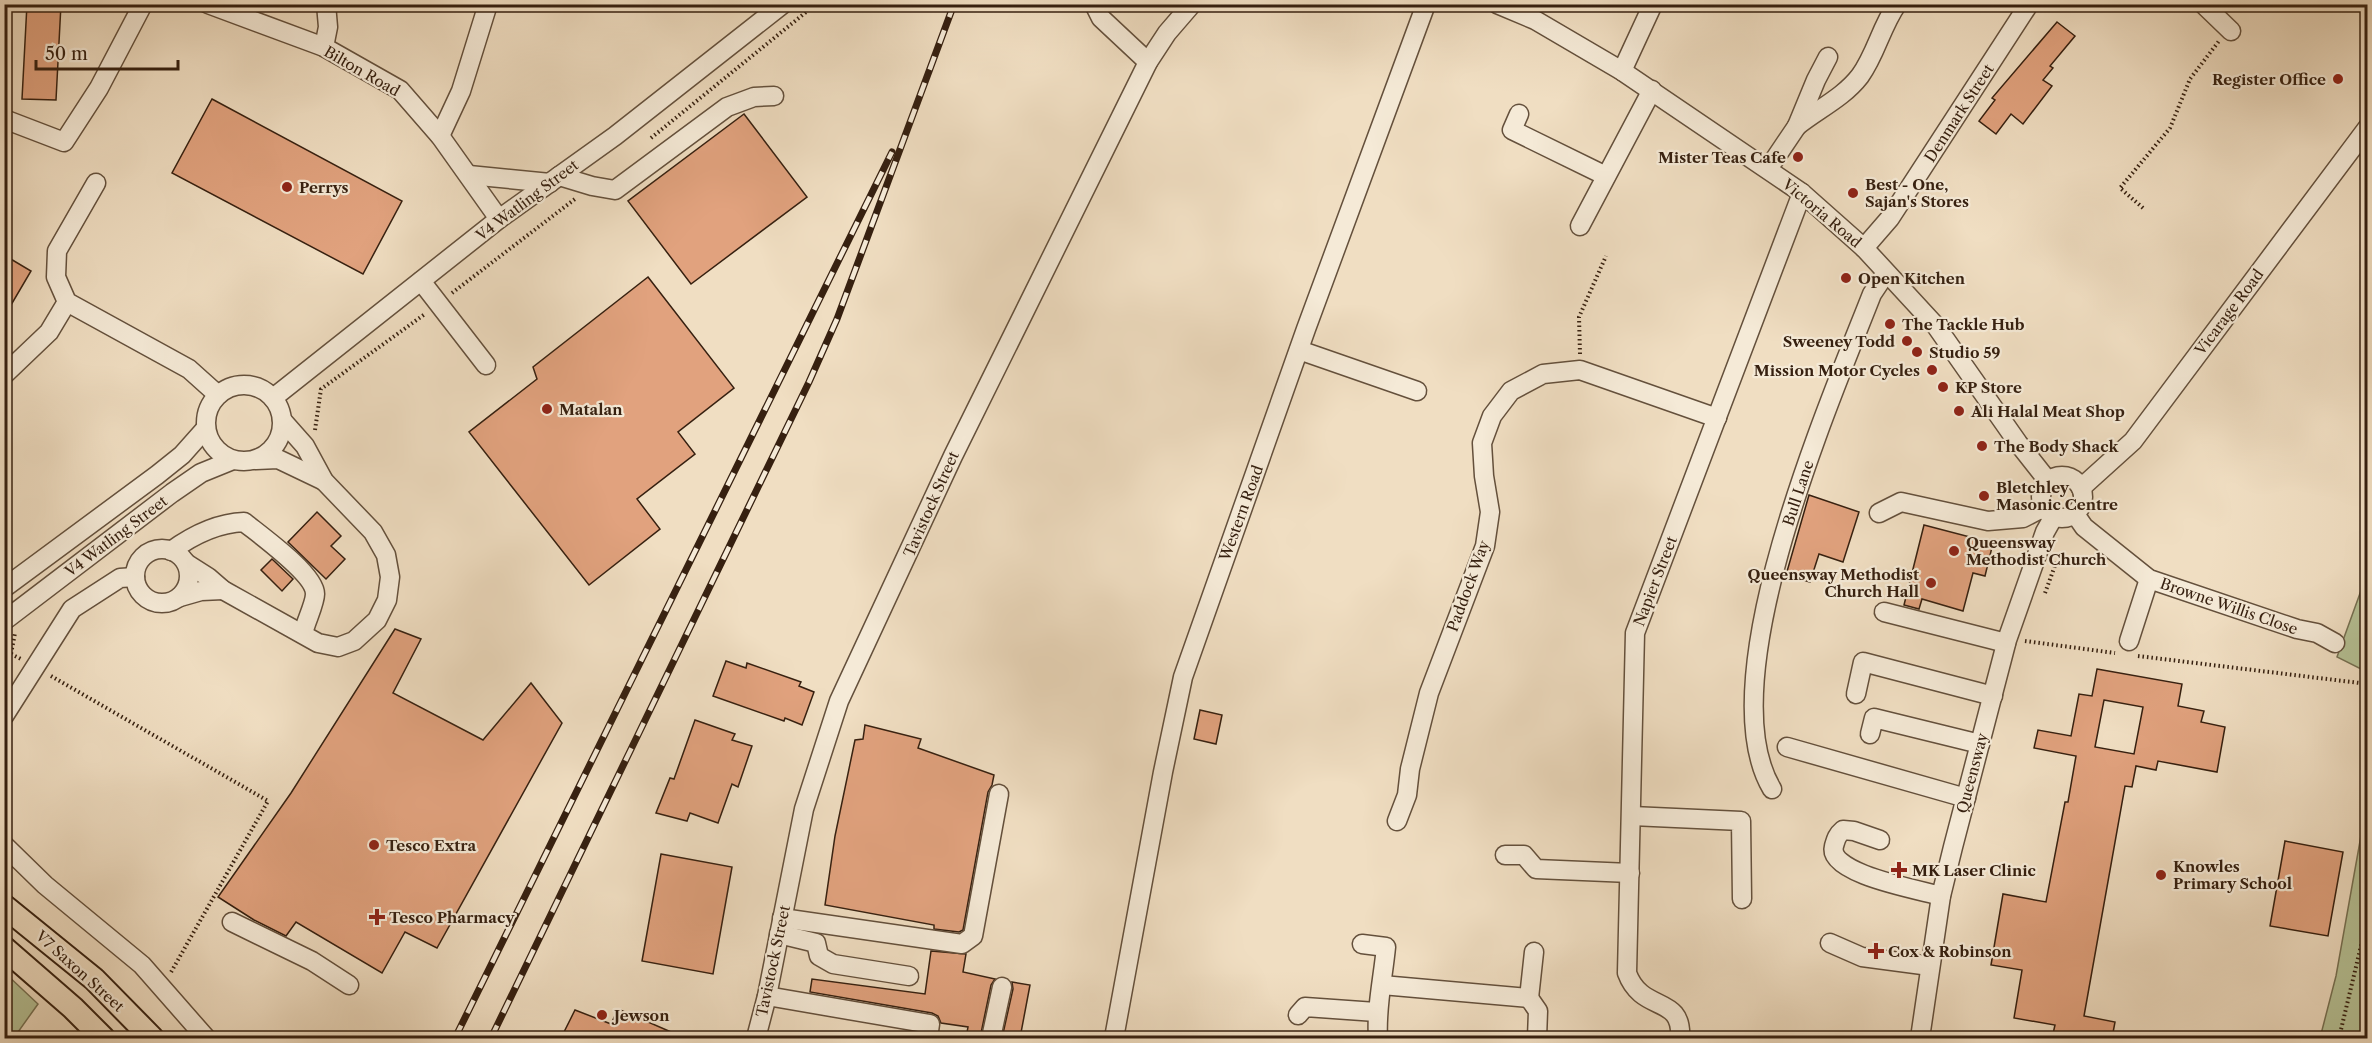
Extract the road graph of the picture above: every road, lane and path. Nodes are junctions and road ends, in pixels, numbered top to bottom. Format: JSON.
{"nodes":[{"id":1,"x":143,"y":4,"type":"edge"},
{"id":2,"x":208,"y":4,"type":"edge"},
{"id":3,"x":326,"y":4,"type":"edge"},
{"id":4,"x":488,"y":4,"type":"edge"},
{"id":5,"x":783,"y":4,"type":"edge"},
{"id":6,"x":816,"y":4,"type":"edge"},
{"id":7,"x":1094,"y":4,"type":"edge"},
{"id":8,"x":1192,"y":4,"type":"edge"},
{"id":9,"x":1426,"y":4,"type":"edge"},
{"id":10,"x":1497,"y":4,"type":"edge"},
{"id":11,"x":1653,"y":4,"type":"edge"},
{"id":12,"x":1897,"y":4,"type":"edge"},
{"id":13,"x":2029,"y":4,"type":"edge"},
{"id":14,"x":2203,"y":4,"type":"edge"},
{"id":15,"x":2230,"y":30,"type":"joint"},
{"id":16,"x":324,"y":47,"type":"junction"},
{"id":17,"x":1828,"y":57,"type":"dead end"},
{"id":18,"x":1148,"y":62,"type":"junction"},
{"id":19,"x":1622,"y":71,"type":"junction"},
{"id":20,"x":1652,"y":90,"type":"junction"},
{"id":21,"x":774,"y":96,"type":"dead end"},
{"id":22,"x":1519,"y":114,"type":"dead end"},
{"id":23,"x":4,"y":119,"type":"edge"},
{"id":24,"x":1797,"y":126,"type":"junction"},
{"id":25,"x":2367,"y":128,"type":"edge"},
{"id":26,"x":440,"y":136,"type":"junction"},
{"id":27,"x":645,"y":142,"type":"dead end"},
{"id":28,"x":2362,"y":148,"type":"edge"},
{"id":29,"x":1768,"y":169,"type":"junction"},
{"id":30,"x":469,"y":175,"type":"junction"},
{"id":31,"x":1606,"y":176,"type":"junction"},
{"id":32,"x":554,"y":179,"type":"junction"},
{"id":33,"x":96,"y":183,"type":"dead end"},
{"id":34,"x":592,"y":186,"type":"junction"},
{"id":35,"x":1802,"y":193,"type":"junction"},
{"id":36,"x":2144,"y":208,"type":"dead end"},
{"id":37,"x":499,"y":219,"type":"junction"},
{"id":38,"x":1580,"y":226,"type":"dead end"},
{"id":39,"x":1864,"y":248,"type":"junction"},
{"id":40,"x":1606,"y":256,"type":"dead end"},
{"id":41,"x":1887,"y":273,"type":"junction"},
{"id":42,"x":421,"y":281,"type":"junction"},
{"id":43,"x":67,"y":302,"type":"junction"},
{"id":44,"x":438,"y":304,"type":"junction"},
{"id":45,"x":1299,"y":350,"type":"junction"},
{"id":46,"x":486,"y":365,"type":"dead end"},
{"id":47,"x":1580,"y":370,"type":"junction"},
{"id":48,"x":4,"y":375,"type":"edge"},
{"id":49,"x":1417,"y":391,"type":"dead end"},
{"id":50,"x":218,"y":395,"type":"junction"},
{"id":51,"x":273,"y":398,"type":"junction"},
{"id":52,"x":1717,"y":418,"type":"junction"},
{"id":53,"x":282,"y":420,"type":"junction"},
{"id":54,"x":206,"y":428,"type":"junction"},
{"id":55,"x":305,"y":446,"type":"junction"},
{"id":56,"x":233,"y":460,"type":"junction"},
{"id":57,"x":256,"y":460,"type":"junction"},
{"id":58,"x":324,"y":481,"type":"junction"},
{"id":59,"x":2048,"y":481,"type":"junction"},
{"id":60,"x":2081,"y":488,"type":"junction"},
{"id":61,"x":2049,"y":512,"type":"junction"},
{"id":62,"x":1879,"y":513,"type":"dead end"},
{"id":63,"x":2074,"y":514,"type":"junction"},
{"id":64,"x":171,"y":551,"type":"junction"},
{"id":65,"x":2057,"y":560,"type":"dead end"},
{"id":66,"x":186,"y":562,"type":"junction"},
{"id":67,"x":135,"y":577,"type":"junction"},
{"id":68,"x":2149,"y":579,"type":"junction"},
{"id":69,"x":4,"y":588,"type":"edge"},
{"id":70,"x":224,"y":590,"type":"junction"},
{"id":71,"x":180,"y":597,"type":"junction"},
{"id":72,"x":2043,"y":597,"type":"dead end"},
{"id":73,"x":1884,"y":612,"type":"dead end"},
{"id":74,"x":13,"y":624,"type":"edge"},
{"id":75,"x":2028,"y":633,"type":"dead end"},
{"id":76,"x":303,"y":634,"type":"junction"},
{"id":77,"x":2006,"y":643,"type":"junction"},
{"id":78,"x":2335,"y":643,"type":"dead end"},
{"id":79,"x":2126,"y":650,"type":"junction"},
{"id":80,"x":10,"y":654,"type":"junction"},
{"id":81,"x":4,"y":659,"type":"edge"},
{"id":82,"x":35,"y":666,"type":"junction"},
{"id":83,"x":2367,"y":684,"type":"edge"},
{"id":84,"x":1856,"y":694,"type":"dead end"},
{"id":85,"x":1993,"y":696,"type":"junction"},
{"id":86,"x":4,"y":716,"type":"edge"},
{"id":87,"x":1870,"y":734,"type":"dead end"},
{"id":88,"x":1980,"y":744,"type":"junction"},
{"id":89,"x":1787,"y":747,"type":"dead end"},
{"id":90,"x":1772,"y":789,"type":"dead end"},
{"id":91,"x":999,"y":795,"type":"dead end"},
{"id":92,"x":1966,"y":798,"type":"junction"},
{"id":93,"x":1632,"y":816,"type":"junction"},
{"id":94,"x":1397,"y":821,"type":"dead end"},
{"id":95,"x":1880,"y":840,"type":"dead end"},
{"id":96,"x":4,"y":845,"type":"edge"},
{"id":97,"x":1505,"y":855,"type":"dead end"},
{"id":98,"x":1630,"y":873,"type":"junction"},
{"id":99,"x":2367,"y":891,"type":"edge"},
{"id":100,"x":1941,"y":896,"type":"junction"},
{"id":101,"x":1742,"y":899,"type":"dead end"},
{"id":102,"x":4,"y":906,"type":"edge"},
{"id":103,"x":232,"y":922,"type":"dead end"},
{"id":104,"x":781,"y":926,"type":"junction"},
{"id":105,"x":1830,"y":943,"type":"dead end"},
{"id":106,"x":1362,"y":944,"type":"dead end"},
{"id":107,"x":4,"y":948,"type":"edge"},
{"id":108,"x":1534,"y":952,"type":"dead end"},
{"id":109,"x":1930,"y":966,"type":"junction"},
{"id":110,"x":909,"y":976,"type":"dead end"},
{"id":111,"x":1382,"y":985,"type":"junction"},
{"id":112,"x":163,"y":986,"type":"junction"},
{"id":113,"x":349,"y":986,"type":"dead end"},
{"id":114,"x":1002,"y":987,"type":"dead end"},
{"id":115,"x":767,"y":996,"type":"junction"},
{"id":116,"x":1529,"y":998,"type":"junction"},
{"id":117,"x":1376,"y":1012,"type":"junction"},
{"id":118,"x":1298,"y":1015,"type":"dead end"},
{"id":119,"x":103,"y":1038,"type":"edge"},
{"id":120,"x":152,"y":1038,"type":"edge"},
{"id":121,"x":206,"y":1038,"type":"edge"},
{"id":122,"x":756,"y":1038,"type":"edge"},
{"id":123,"x":928,"y":1038,"type":"edge"},
{"id":124,"x":991,"y":1038,"type":"edge"},
{"id":125,"x":1114,"y":1038,"type":"edge"},
{"id":126,"x":1378,"y":1038,"type":"edge"},
{"id":127,"x":1538,"y":1038,"type":"edge"},
{"id":128,"x":1680,"y":1038,"type":"edge"},
{"id":129,"x":1920,"y":1038,"type":"edge"},
{"id":130,"x":2339,"y":1038,"type":"edge"}],
"edges":[{"from":1,"to":23,"type":"street"},
{"from":2,"to":16,"type":"street","name":"Bilton Road"},
{"from":3,"to":16,"type":"street"},
{"from":4,"to":26,"type":"street"},
{"from":5,"to":32,"type":"street","name":"V4 Watling Street"},
{"from":6,"to":27,"type":"path"},
{"from":7,"to":18,"type":"street"},
{"from":8,"to":18,"type":"street","name":"Tavistock Street"},
{"from":9,"to":45,"type":"street","name":"Western Road"},
{"from":10,"to":19,"type":"street","name":"Victoria Road"},
{"from":11,"to":19,"type":"street"},
{"from":12,"to":24,"type":"street"},
{"from":13,"to":39,"type":"street","name":"Denmark Street"},
{"from":14,"to":15,"type":"street"},
{"from":15,"to":36,"type":"path"},
{"from":16,"to":26,"type":"street","name":"Bilton Road"},
{"from":17,"to":24,"type":"street"},
{"from":18,"to":104,"type":"street","name":"Tavistock Street"},
{"from":19,"to":20,"type":"street","name":"Victoria Road"},
{"from":20,"to":29,"type":"street","name":"Victoria Road"},
{"from":20,"to":31,"type":"street"},
{"from":21,"to":34,"type":"street"},
{"from":22,"to":31,"type":"street"},
{"from":24,"to":29,"type":"street"},
{"from":25,"to":28,"type":"street","name":"Vicarage Road"},
{"from":26,"to":30,"type":"street","name":"Bilton Road"},
{"from":28,"to":60,"type":"street","name":"Vicarage Road"},
{"from":29,"to":35,"type":"street","name":"Victoria Road"},
{"from":30,"to":32,"type":"street"},
{"from":30,"to":37,"type":"street","name":"Bilton Road"},
{"from":31,"to":38,"type":"street"},
{"from":32,"to":34,"type":"street"},
{"from":32,"to":37,"type":"street","name":"V4 Watling Street"},
{"from":33,"to":43,"type":"street"},
{"from":34,"to":44,"type":"path"},
{"from":35,"to":39,"type":"street","name":"Victoria Road"},
{"from":35,"to":52,"type":"street","name":"Napier Street"},
{"from":37,"to":42,"type":"street","name":"V4 Watling Street"},
{"from":39,"to":41,"type":"street","name":"Victoria Road"},
{"from":40,"to":47,"type":"path"},
{"from":41,"to":59,"type":"street","name":"Victoria Road"},
{"from":41,"to":90,"type":"street","name":"Bull Lane"},
{"from":42,"to":44,"type":"street"},
{"from":42,"to":51,"type":"street","name":"V4 Watling Street"},
{"from":43,"to":48,"type":"street"},
{"from":43,"to":50,"type":"street"},
{"from":44,"to":46,"type":"street"},
{"from":44,"to":55,"type":"path"},
{"from":45,"to":49,"type":"street"},
{"from":45,"to":125,"type":"street","name":"Western Road"},
{"from":47,"to":52,"type":"street","name":"Paddock Way"},
{"from":47,"to":94,"type":"street","name":"Paddock Way"},
{"from":50,"to":51,"type":"street"},
{"from":50,"to":54,"type":"street"},
{"from":51,"to":53,"type":"street"},
{"from":52,"to":93,"type":"street","name":"Napier Street"},
{"from":53,"to":55,"type":"street"},
{"from":53,"to":57,"type":"street"},
{"from":54,"to":56,"type":"street"},
{"from":54,"to":69,"type":"street","name":"V4 Watling Street"},
{"from":55,"to":58,"type":"street"},
{"from":56,"to":57,"type":"street"},
{"from":56,"to":74,"type":"street","name":"V4 Watling Street"},
{"from":57,"to":58,"type":"street"},
{"from":58,"to":76,"type":"street"},
{"from":59,"to":60,"type":"street"},
{"from":59,"to":61,"type":"street"},
{"from":60,"to":63,"type":"street"},
{"from":61,"to":62,"type":"street"},
{"from":61,"to":63,"type":"street"},
{"from":61,"to":77,"type":"street","name":"Queensway"},
{"from":63,"to":68,"type":"street","name":"Browne Willis Close"},
{"from":64,"to":66,"type":"street"},
{"from":64,"to":67,"type":"street"},
{"from":64,"to":76,"type":"street"},
{"from":65,"to":72,"type":"path"},
{"from":66,"to":70,"type":"street"},
{"from":66,"to":71,"type":"street"},
{"from":67,"to":71,"type":"street"},
{"from":67,"to":82,"type":"street"},
{"from":68,"to":78,"type":"street","name":"Browne Willis Close"},
{"from":68,"to":79,"type":"street"},
{"from":70,"to":71,"type":"street"},
{"from":70,"to":76,"type":"street"},
{"from":73,"to":77,"type":"street"},
{"from":74,"to":80,"type":"path"},
{"from":75,"to":79,"type":"path"},
{"from":77,"to":85,"type":"street","name":"Queensway"},
{"from":79,"to":83,"type":"path"},
{"from":80,"to":81,"type":"path"},
{"from":80,"to":82,"type":"path"},
{"from":82,"to":86,"type":"street"},
{"from":82,"to":112,"type":"path"},
{"from":84,"to":85,"type":"street"},
{"from":85,"to":88,"type":"street","name":"Queensway"},
{"from":87,"to":88,"type":"street"},
{"from":88,"to":92,"type":"street","name":"Queensway"},
{"from":89,"to":92,"type":"street"},
{"from":91,"to":104,"type":"street"},
{"from":92,"to":100,"type":"street","name":"Queensway"},
{"from":93,"to":98,"type":"street","name":"Napier Street"},
{"from":93,"to":101,"type":"street"},
{"from":95,"to":100,"type":"street"},
{"from":96,"to":112,"type":"street"},
{"from":97,"to":98,"type":"street"},
{"from":98,"to":128,"type":"street","name":"Napier Street"},
{"from":99,"to":130,"type":"path"},
{"from":100,"to":109,"type":"street","name":"Queensway"},
{"from":102,"to":120,"type":"main road","name":"V7 Saxon Street"},
{"from":103,"to":113,"type":"street"},
{"from":104,"to":110,"type":"street"},
{"from":104,"to":115,"type":"street","name":"Tavistock Street"},
{"from":105,"to":109,"type":"street"},
{"from":106,"to":111,"type":"street"},
{"from":107,"to":119,"type":"main road"},
{"from":108,"to":116,"type":"street"},
{"from":109,"to":129,"type":"street","name":"Queensway"},
{"from":111,"to":116,"type":"street"},
{"from":111,"to":117,"type":"street"},
{"from":112,"to":121,"type":"street"},
{"from":114,"to":124,"type":"street"},
{"from":115,"to":122,"type":"street","name":"Tavistock Street"},
{"from":115,"to":123,"type":"street"},
{"from":116,"to":127,"type":"street"},
{"from":117,"to":118,"type":"street"},
{"from":117,"to":126,"type":"street"}]}
